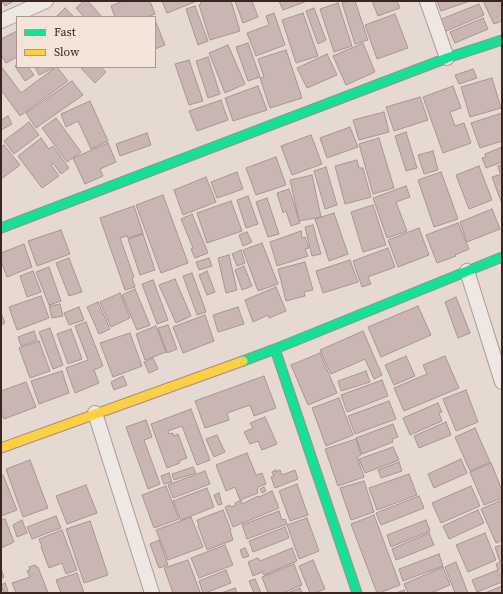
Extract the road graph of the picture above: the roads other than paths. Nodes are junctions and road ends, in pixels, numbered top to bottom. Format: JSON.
{"nodes":[{"id":1,"x":46,"y":1,"type":"edge"},
{"id":2,"x":427,"y":1,"type":"edge"},
{"id":3,"x":1,"y":21,"type":"edge"},
{"id":4,"x":502,"y":40,"type":"edge"},
{"id":5,"x":447,"y":58,"type":"junction"},
{"id":6,"x":1,"y":228,"type":"edge"},
{"id":7,"x":502,"y":257,"type":"edge"},
{"id":8,"x":467,"y":271,"type":"junction"},
{"id":9,"x":275,"y":349,"type":"junction"},
{"id":10,"x":502,"y":382,"type":"edge"},
{"id":11,"x":95,"y":413,"type":"junction"},
{"id":12,"x":1,"y":448,"type":"edge"},
{"id":13,"x":152,"y":593,"type":"edge"},
{"id":14,"x":357,"y":593,"type":"edge"}],
"edges":[{"from":1,"to":3,"type":"street"},
{"from":2,"to":5,"type":"street"},
{"from":4,"to":5,"type":"street"},
{"from":5,"to":6,"type":"street"},
{"from":7,"to":8,"type":"street"},
{"from":8,"to":9,"type":"street"},
{"from":8,"to":10,"type":"street"},
{"from":9,"to":11,"type":"street"},
{"from":9,"to":14,"type":"street"},
{"from":11,"to":12,"type":"street"},
{"from":11,"to":13,"type":"street"}]}
